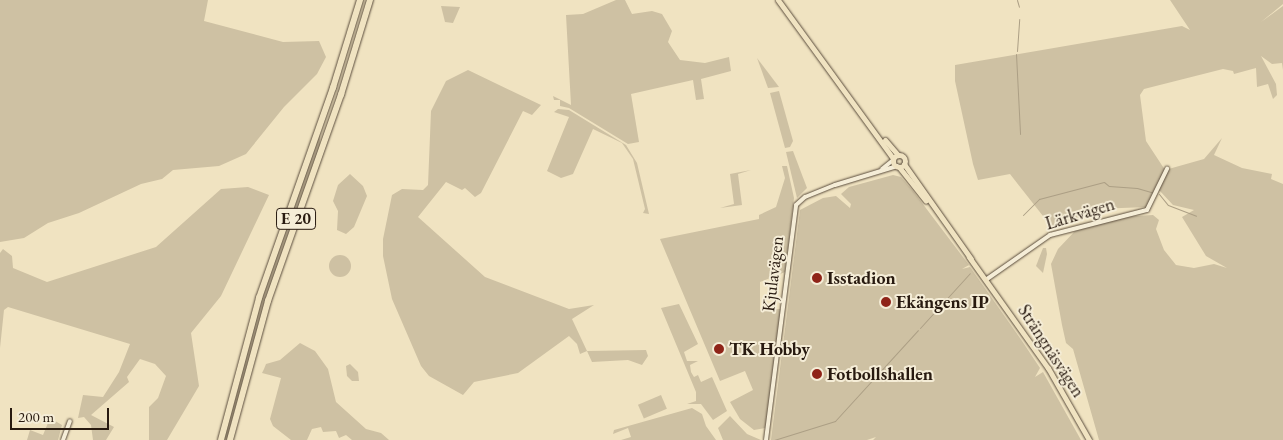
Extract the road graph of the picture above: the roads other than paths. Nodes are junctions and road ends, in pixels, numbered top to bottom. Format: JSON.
{"nodes":[{"id":1,"x":360,"y":0,"type":"edge"},
{"id":2,"x":370,"y":0,"type":"edge"},
{"id":3,"x":778,"y":0,"type":"edge"},
{"id":4,"x":895,"y":158,"type":"junction"},
{"id":5,"x":900,"y":166,"type":"junction"},
{"id":6,"x":882,"y":169,"type":"junction"},
{"id":7,"x":1167,"y":169,"type":"dead end"},
{"id":8,"x":987,"y":279,"type":"junction"},
{"id":9,"x":70,"y":421,"type":"dead end"},
{"id":10,"x":63,"y":440,"type":"edge"},
{"id":11,"x":221,"y":440,"type":"edge"},
{"id":12,"x":230,"y":440,"type":"edge"},
{"id":13,"x":766,"y":440,"type":"edge"},
{"id":14,"x":1089,"y":440,"type":"edge"}],
"edges":[{"from":1,"to":11,"type":"highway","number":"E 20"},
{"from":2,"to":12,"type":"highway","number":"E 20"},
{"from":3,"to":4,"type":"main road"},
{"from":4,"to":5,"type":"main road"},
{"from":4,"to":5,"type":"main road"},
{"from":4,"to":6,"type":"street","name":"Kjulavägen"},
{"from":5,"to":6,"type":"street","name":"Kjulavägen"},
{"from":5,"to":8,"type":"main road","name":"Strängnäsvägen"},
{"from":6,"to":13,"type":"street","name":"Kjulavägen"},
{"from":7,"to":8,"type":"street","name":"Lärkvägen"},
{"from":8,"to":14,"type":"main road","name":"Strängnäsvägen"},
{"from":9,"to":10,"type":"street"}]}
